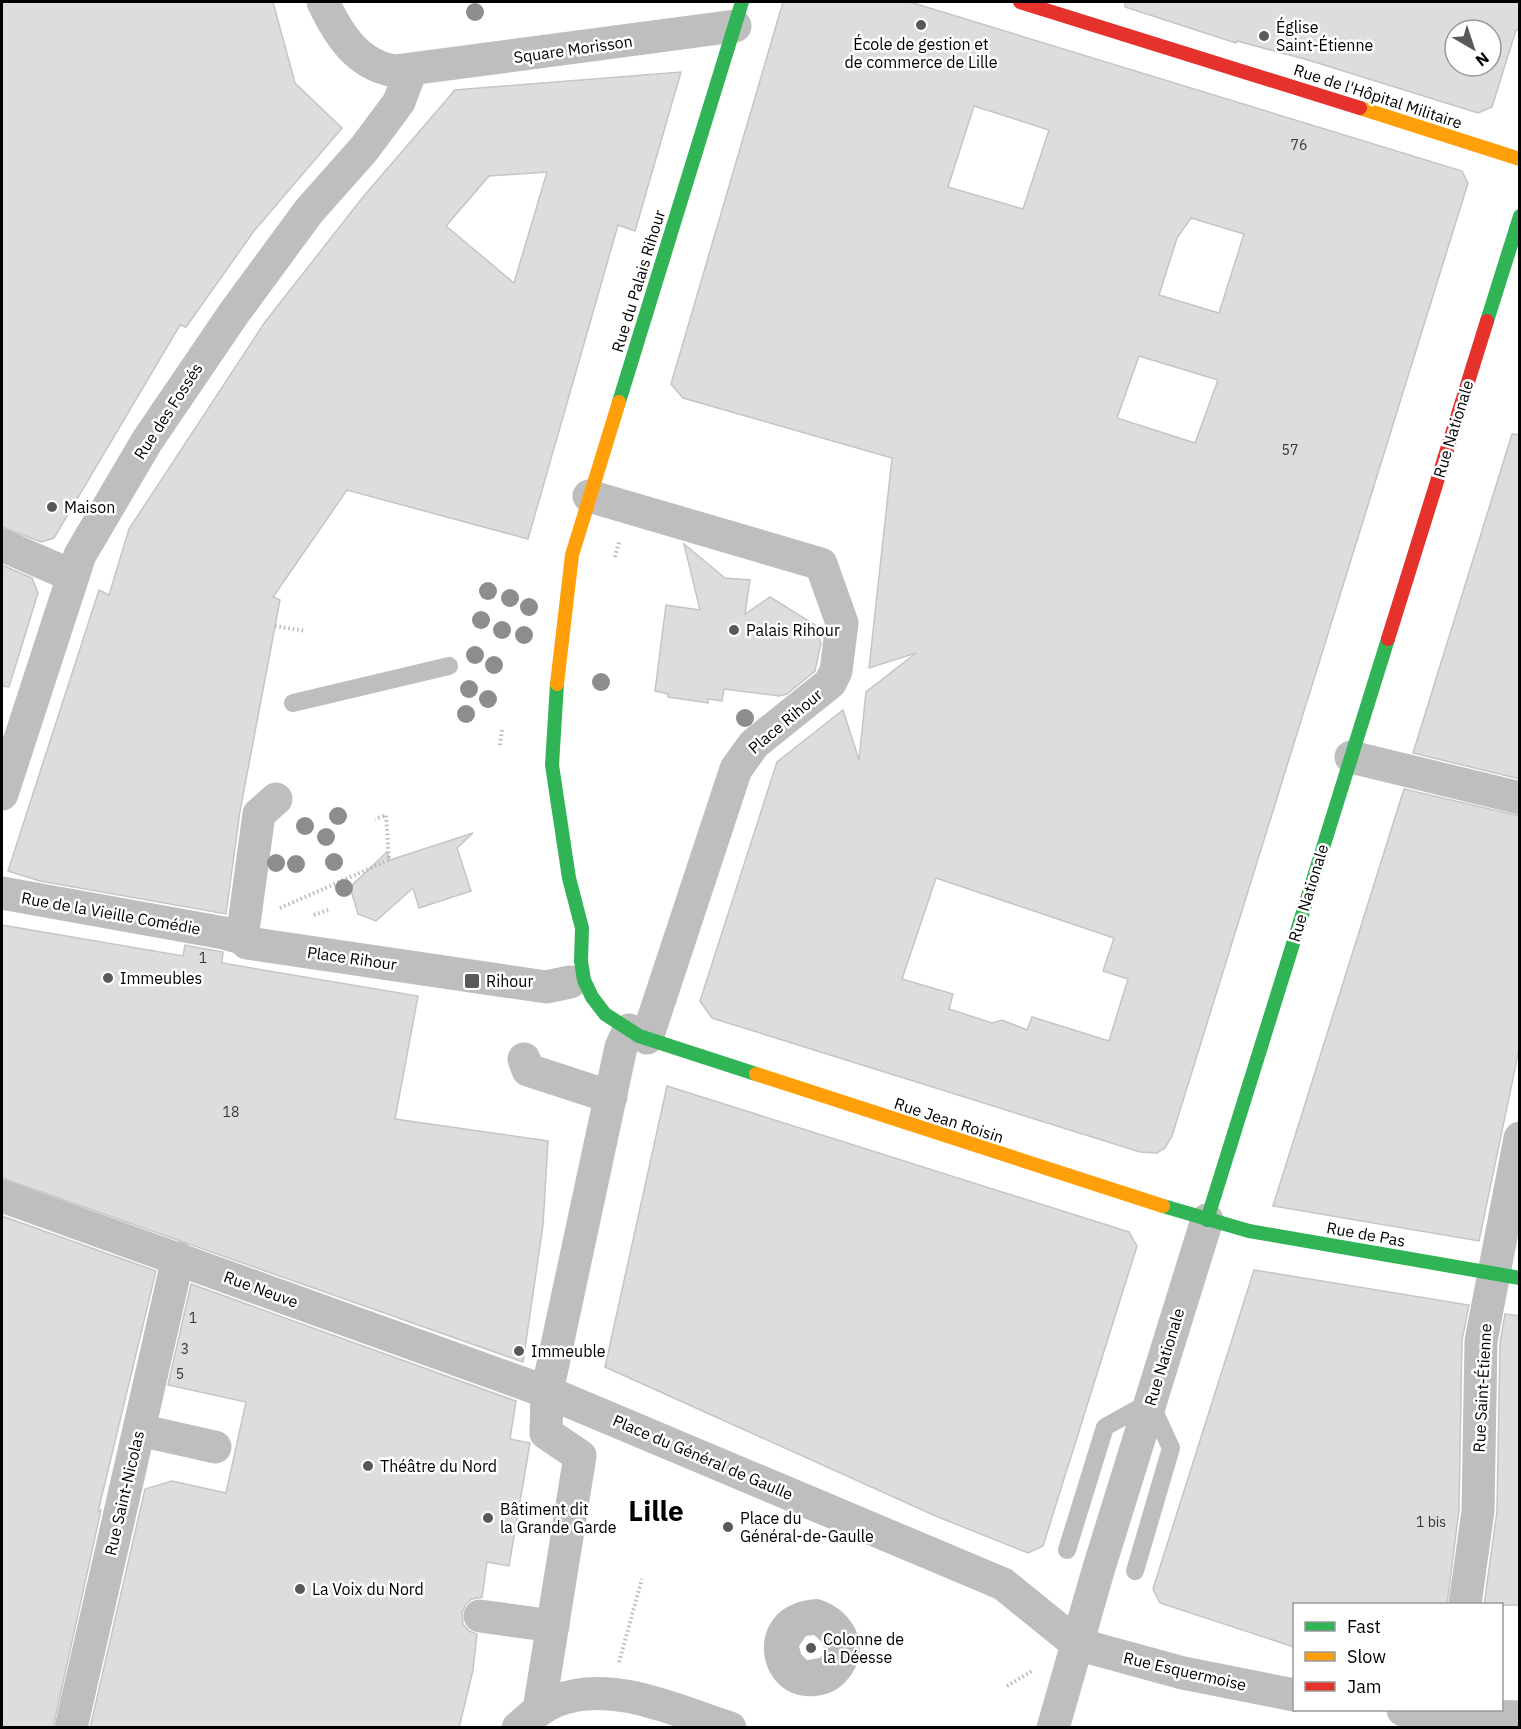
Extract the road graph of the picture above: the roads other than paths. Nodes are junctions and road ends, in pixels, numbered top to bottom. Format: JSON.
{"nodes":[{"id":1,"x":323,"y":2,"type":"edge"},
{"id":2,"x":1020,"y":2,"type":"edge"},
{"id":3,"x":738,"y":14,"type":"edge"},
{"id":4,"x":411,"y":70,"type":"junction"},
{"id":5,"x":1520,"y":159,"type":"edge"},
{"id":6,"x":1520,"y":216,"type":"edge"},
{"id":7,"x":589,"y":496,"type":"junction"},
{"id":8,"x":2,"y":545,"type":"edge"},
{"id":9,"x":73,"y":576,"type":"junction"},
{"id":10,"x":449,"y":666,"type":"dead end"},
{"id":11,"x":293,"y":703,"type":"dead end"},
{"id":12,"x":1351,"y":757,"type":"junction"},
{"id":13,"x":2,"y":794,"type":"edge"},
{"id":14,"x":1520,"y":798,"type":"edge"},
{"id":15,"x":276,"y":799,"type":"dead end"},
{"id":16,"x":2,"y":893,"type":"edge"},
{"id":17,"x":237,"y":938,"type":"junction"},
{"id":18,"x":570,"y":982,"type":"dead end"},
{"id":19,"x":638,"y":1034,"type":"junction"},
{"id":20,"x":525,"y":1059,"type":"dead end"},
{"id":21,"x":610,"y":1097,"type":"junction"},
{"id":22,"x":1520,"y":1138,"type":"edge"},
{"id":23,"x":2,"y":1196,"type":"edge"},
{"id":24,"x":1207,"y":1220,"type":"junction"},
{"id":25,"x":178,"y":1258,"type":"junction"},
{"id":26,"x":1506,"y":1275,"type":"edge"},
{"id":27,"x":533,"y":1388,"type":"junction"},
{"id":28,"x":1150,"y":1402,"type":"junction"},
{"id":29,"x":139,"y":1430,"type":"junction"},
{"id":30,"x":215,"y":1448,"type":"dead end"},
{"id":31,"x":1067,"y":1550,"type":"dead end"},
{"id":32,"x":1135,"y":1571,"type":"dead end"},
{"id":33,"x":1465,"y":1603,"type":"edge"},
{"id":34,"x":480,"y":1616,"type":"dead end"},
{"id":35,"x":553,"y":1626,"type":"junction"},
{"id":36,"x":1077,"y":1644,"type":"junction"},
{"id":37,"x":1293,"y":1695,"type":"edge"},
{"id":38,"x":1426,"y":1711,"type":"edge"},
{"id":39,"x":1449,"y":1712,"type":"edge"},
{"id":40,"x":1520,"y":1717,"type":"edge"},
{"id":41,"x":529,"y":1719,"type":"edge"},
{"id":42,"x":71,"y":1728,"type":"edge"},
{"id":43,"x":730,"y":1728,"type":"edge"},
{"id":44,"x":1053,"y":1728,"type":"edge"}],
"edges":[{"from":1,"to":4,"type":"street","name":"Square Morisson"},
{"from":2,"to":5,"type":"street","name":"Rue de l'Hôpital Militaire"},
{"from":3,"to":4,"type":"street","name":"Square Morisson"},
{"from":3,"to":7,"type":"street","name":"Rue du Palais Rihour"},
{"from":4,"to":9,"type":"street","name":"Rue des Fossés"},
{"from":6,"to":12,"type":"street","name":"Rue Nationale"},
{"from":7,"to":19,"type":"street","name":"Rue du Palais Rihour"},
{"from":7,"to":19,"type":"street","name":"Place Rihour"},
{"from":8,"to":9,"type":"street"},
{"from":9,"to":13,"type":"street","name":"Rue des Fossés"},
{"from":10,"to":11,"type":"lane"},
{"from":12,"to":14,"type":"street"},
{"from":12,"to":24,"type":"street","name":"Rue Nationale"},
{"from":15,"to":17,"type":"street"},
{"from":16,"to":17,"type":"street","name":"Rue de la Vieille Comédie"},
{"from":17,"to":18,"type":"street","name":"Place Rihour"},
{"from":19,"to":21,"type":"street","name":"Place Rihour"},
{"from":19,"to":24,"type":"street","name":"Rue Jean Roisin"},
{"from":20,"to":21,"type":"street"},
{"from":21,"to":27,"type":"street","name":"Place Rihour"},
{"from":22,"to":26,"type":"street","name":"Rue Saint-Étienne"},
{"from":23,"to":25,"type":"street","name":"Rue Neuve"},
{"from":24,"to":26,"type":"street","name":"Rue de Pas"},
{"from":24,"to":28,"type":"street","name":"Rue Nationale"},
{"from":25,"to":27,"type":"street","name":"Rue Neuve"},
{"from":25,"to":29,"type":"street","name":"Rue Saint-Nicolas"},
{"from":26,"to":33,"type":"street","name":"Rue Saint-Étienne"},
{"from":27,"to":35,"type":"street"},
{"from":27,"to":36,"type":"street","name":"Place du Général de Gaulle"},
{"from":28,"to":31,"type":"lane"},
{"from":28,"to":32,"type":"lane"},
{"from":28,"to":36,"type":"street","name":"Rue Nationale"},
{"from":29,"to":30,"type":"street"},
{"from":29,"to":42,"type":"street","name":"Rue Saint-Nicolas"},
{"from":34,"to":35,"type":"street"},
{"from":35,"to":41,"type":"street"},
{"from":36,"to":37,"type":"street","name":"Rue Esquermoise"},
{"from":36,"to":44,"type":"street"},
{"from":38,"to":39,"type":"street"},
{"from":39,"to":40,"type":"street"},
{"from":41,"to":43,"type":"street"}]}
